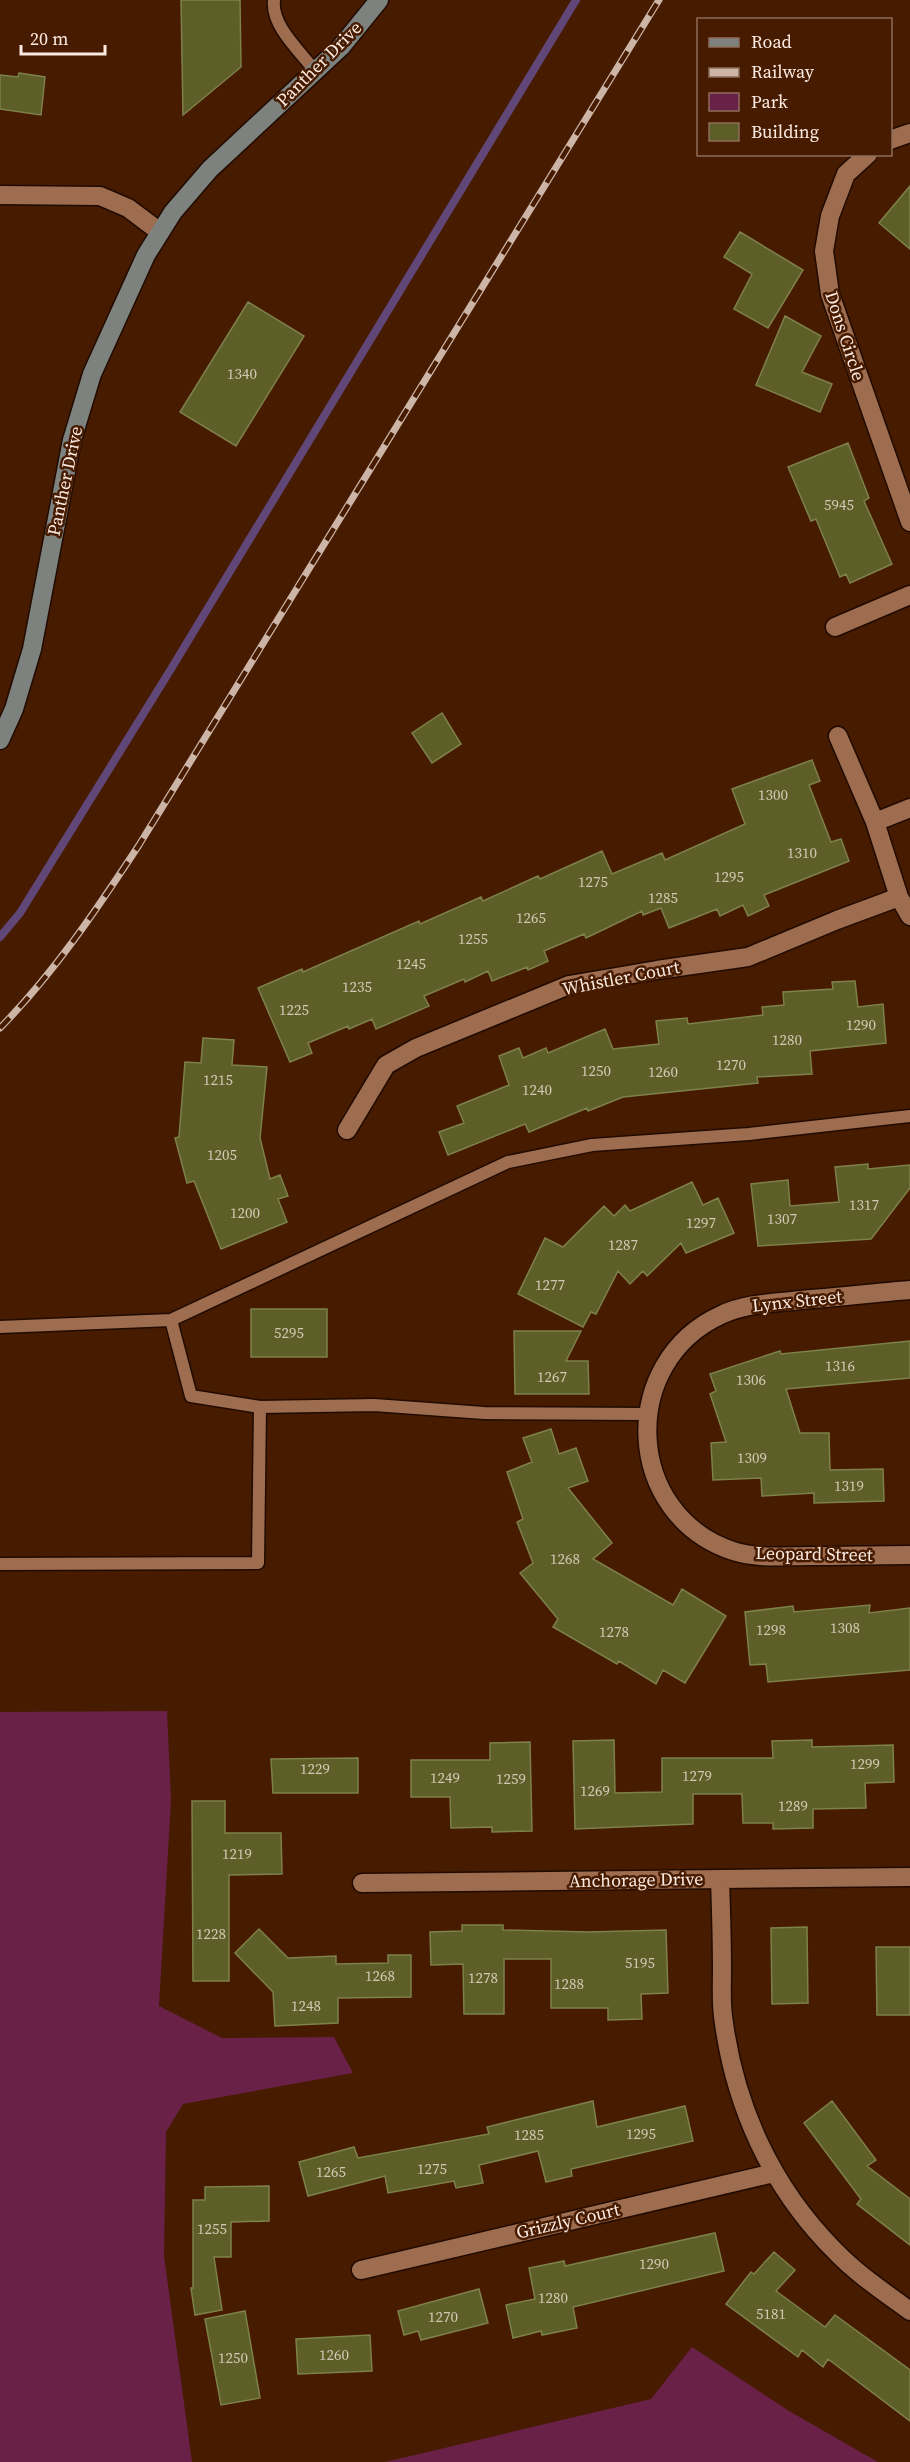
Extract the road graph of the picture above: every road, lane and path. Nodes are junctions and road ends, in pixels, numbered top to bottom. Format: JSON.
{"nodes":[{"id":1,"x":274,"y":0,"type":"edge"},
{"id":2,"x":379,"y":0,"type":"edge"},
{"id":3,"x":315,"y":71,"type":"junction"},
{"id":4,"x":910,"y":133,"type":"edge"},
{"id":5,"x":892,"y":140,"type":"edge"},
{"id":6,"x":866,"y":156,"type":"edge"},
{"id":7,"x":0,"y":195,"type":"edge"},
{"id":8,"x":160,"y":232,"type":"junction"},
{"id":9,"x":910,"y":522,"type":"edge"},
{"id":10,"x":910,"y":595,"type":"edge"},
{"id":11,"x":835,"y":627,"type":"dead end"},
{"id":12,"x":838,"y":736,"type":"dead end"},
{"id":13,"x":0,"y":740,"type":"edge"},
{"id":14,"x":910,"y":808,"type":"edge"},
{"id":15,"x":875,"y":822,"type":"junction"},
{"id":16,"x":899,"y":897,"type":"junction"},
{"id":17,"x":910,"y":916,"type":"edge"},
{"id":18,"x":910,"y":1116,"type":"edge"},
{"id":19,"x":347,"y":1130,"type":"dead end"},
{"id":20,"x":910,"y":1290,"type":"edge"},
{"id":21,"x":171,"y":1320,"type":"junction"},
{"id":22,"x":0,"y":1327,"type":"edge"},
{"id":23,"x":260,"y":1407,"type":"junction"},
{"id":24,"x":647,"y":1422,"type":"junction"},
{"id":25,"x":910,"y":1555,"type":"edge"},
{"id":26,"x":0,"y":1564,"type":"edge"},
{"id":27,"x":910,"y":1877,"type":"edge"},
{"id":28,"x":720,"y":1879,"type":"junction"},
{"id":29,"x":362,"y":1883,"type":"dead end"},
{"id":30,"x":774,"y":2173,"type":"junction"},
{"id":31,"x":361,"y":2270,"type":"dead end"},
{"id":32,"x":910,"y":2311,"type":"edge"}],
"edges":[{"from":1,"to":3,"type":"lane"},
{"from":2,"to":3,"type":"street","name":"Panther Drive"},
{"from":3,"to":8,"type":"street","name":"Panther Drive"},
{"from":4,"to":5,"type":"street"},
{"from":6,"to":9,"type":"street","name":"Dons Circle"},
{"from":7,"to":8,"type":"street"},
{"from":8,"to":13,"type":"street","name":"Panther Drive"},
{"from":10,"to":11,"type":"street"},
{"from":12,"to":15,"type":"street"},
{"from":14,"to":15,"type":"street"},
{"from":15,"to":16,"type":"street"},
{"from":16,"to":17,"type":"street"},
{"from":16,"to":19,"type":"street","name":"Whistler Court"},
{"from":18,"to":21,"type":"lane"},
{"from":20,"to":24,"type":"street","name":"Lynx Street"},
{"from":21,"to":22,"type":"lane"},
{"from":21,"to":23,"type":"lane"},
{"from":23,"to":24,"type":"lane"},
{"from":23,"to":26,"type":"lane"},
{"from":24,"to":25,"type":"street","name":"Leopard Street"},
{"from":27,"to":28,"type":"street","name":"Anchorage Drive"},
{"from":28,"to":29,"type":"street","name":"Anchorage Drive"},
{"from":28,"to":30,"type":"street"},
{"from":30,"to":31,"type":"street","name":"Grizzly Court"},
{"from":30,"to":32,"type":"street"}]}
